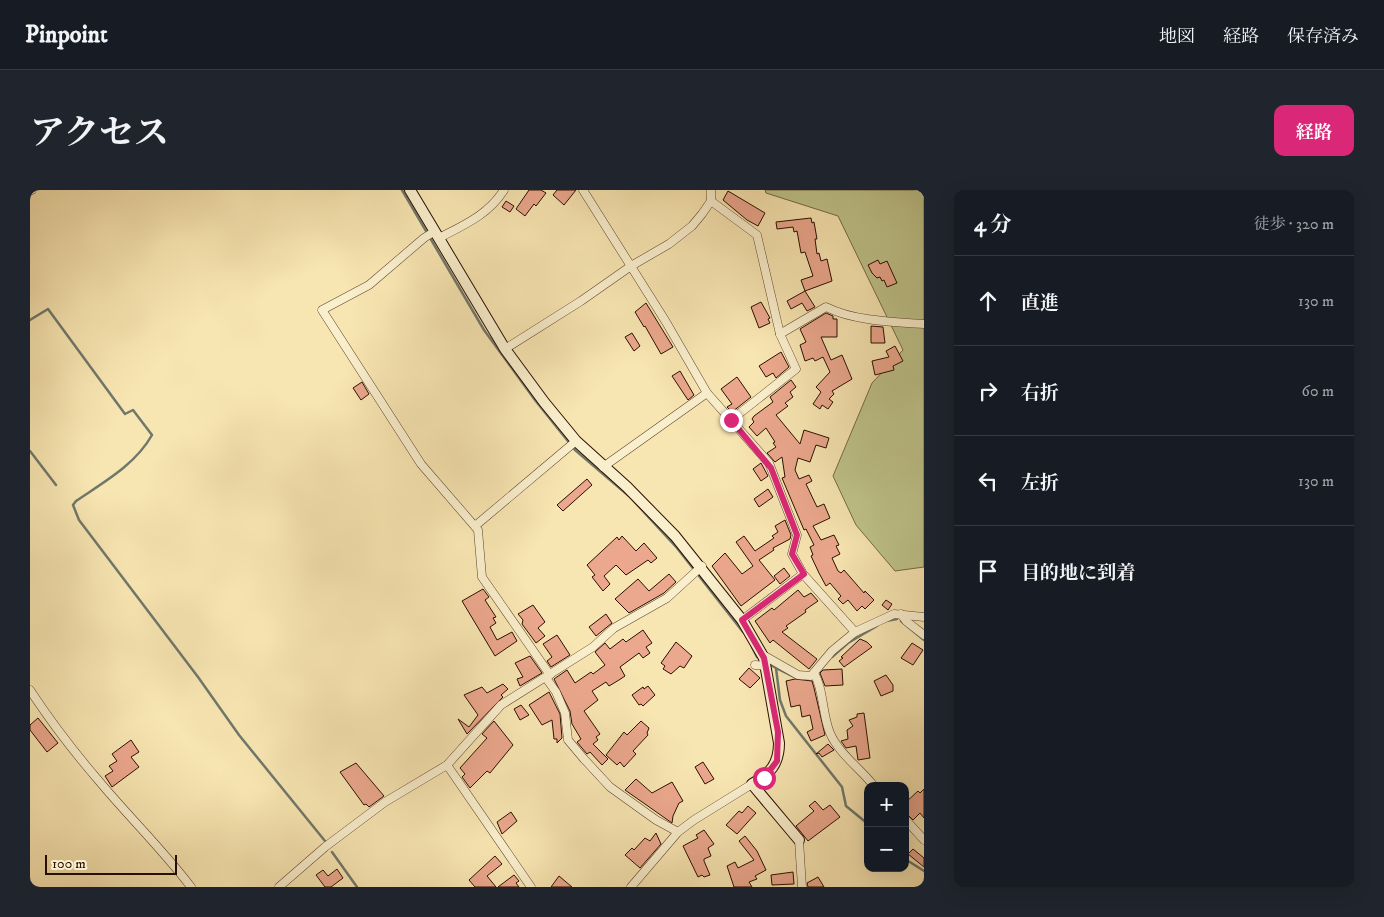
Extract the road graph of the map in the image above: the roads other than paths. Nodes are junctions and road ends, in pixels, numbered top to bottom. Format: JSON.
{"nodes":[{"id":1,"x":410,"y":190,"type":"edge"},
{"id":2,"x":504,"y":190,"type":"edge"},
{"id":3,"x":583,"y":190,"type":"edge"},
{"id":4,"x":711,"y":190,"type":"edge"},
{"id":5,"x":711,"y":201,"type":"junction"},
{"id":6,"x":433,"y":235,"type":"junction"},
{"id":7,"x":631,"y":266,"type":"junction"},
{"id":8,"x":924,"y":324,"type":"edge"},
{"id":9,"x":780,"y":334,"type":"junction"},
{"id":10,"x":505,"y":349,"type":"junction"},
{"id":11,"x":707,"y":393,"type":"junction"},
{"id":12,"x":731,"y":420,"type":"junction"},
{"id":13,"x":573,"y":444,"type":"junction"},
{"id":14,"x":603,"y":467,"type":"junction"},
{"id":15,"x":475,"y":526,"type":"junction"},
{"id":16,"x":698,"y":570,"type":"junction"},
{"id":17,"x":804,"y":574,"type":"junction"},
{"id":18,"x":901,"y":614,"type":"junction"},
{"id":19,"x":924,"y":617,"type":"edge"},
{"id":20,"x":742,"y":620,"type":"junction"},
{"id":21,"x":855,"y":632,"type":"junction"},
{"id":22,"x":924,"y":635,"type":"edge"},
{"id":23,"x":763,"y":662,"type":"junction"},
{"id":24,"x":815,"y":674,"type":"junction"},
{"id":25,"x":548,"y":677,"type":"junction"},
{"id":26,"x":30,"y":690,"type":"edge"},
{"id":27,"x":447,"y":765,"type":"junction"},
{"id":28,"x":871,"y":782,"type":"edge"},
{"id":29,"x":752,"y":784,"type":"junction"},
{"id":30,"x":909,"y":823,"type":"edge"},
{"id":31,"x":678,"y":832,"type":"junction"},
{"id":32,"x":799,"y":840,"type":"joint"},
{"id":33,"x":924,"y":840,"type":"edge"},
{"id":34,"x":192,"y":887,"type":"edge"},
{"id":35,"x":279,"y":887,"type":"edge"},
{"id":36,"x":531,"y":887,"type":"edge"},
{"id":37,"x":630,"y":887,"type":"edge"},
{"id":38,"x":802,"y":887,"type":"edge"}],
"edges":[{"from":1,"to":6,"type":"street"},
{"from":2,"to":6,"type":"street"},
{"from":3,"to":7,"type":"street"},
{"from":4,"to":5,"type":"street"},
{"from":5,"to":7,"type":"street"},
{"from":5,"to":9,"type":"street"},
{"from":6,"to":10,"type":"street"},
{"from":6,"to":15,"type":"street"},
{"from":7,"to":10,"type":"street"},
{"from":7,"to":11,"type":"street"},
{"from":8,"to":9,"type":"street"},
{"from":9,"to":12,"type":"street"},
{"from":10,"to":13,"type":"street"},
{"from":11,"to":12,"type":"street"},
{"from":11,"to":14,"type":"street"},
{"from":12,"to":17,"type":"street"},
{"from":13,"to":14,"type":"street"},
{"from":13,"to":15,"type":"street"},
{"from":14,"to":16,"type":"street"},
{"from":15,"to":25,"type":"street"},
{"from":16,"to":20,"type":"street"},
{"from":16,"to":25,"type":"street"},
{"from":17,"to":20,"type":"street"},
{"from":17,"to":21,"type":"street"},
{"from":18,"to":19,"type":"street"},
{"from":18,"to":21,"type":"street"},
{"from":18,"to":22,"type":"street"},
{"from":20,"to":23,"type":"street"},
{"from":21,"to":24,"type":"street"},
{"from":23,"to":24,"type":"street"},
{"from":23,"to":29,"type":"street"},
{"from":24,"to":28,"type":"street"},
{"from":25,"to":27,"type":"street"},
{"from":25,"to":31,"type":"street"},
{"from":26,"to":34,"type":"street"},
{"from":27,"to":35,"type":"street"},
{"from":27,"to":36,"type":"street"},
{"from":29,"to":31,"type":"street"},
{"from":29,"to":32,"type":"street"},
{"from":30,"to":33,"type":"street"},
{"from":31,"to":37,"type":"street"},
{"from":32,"to":38,"type":"street"}]}
